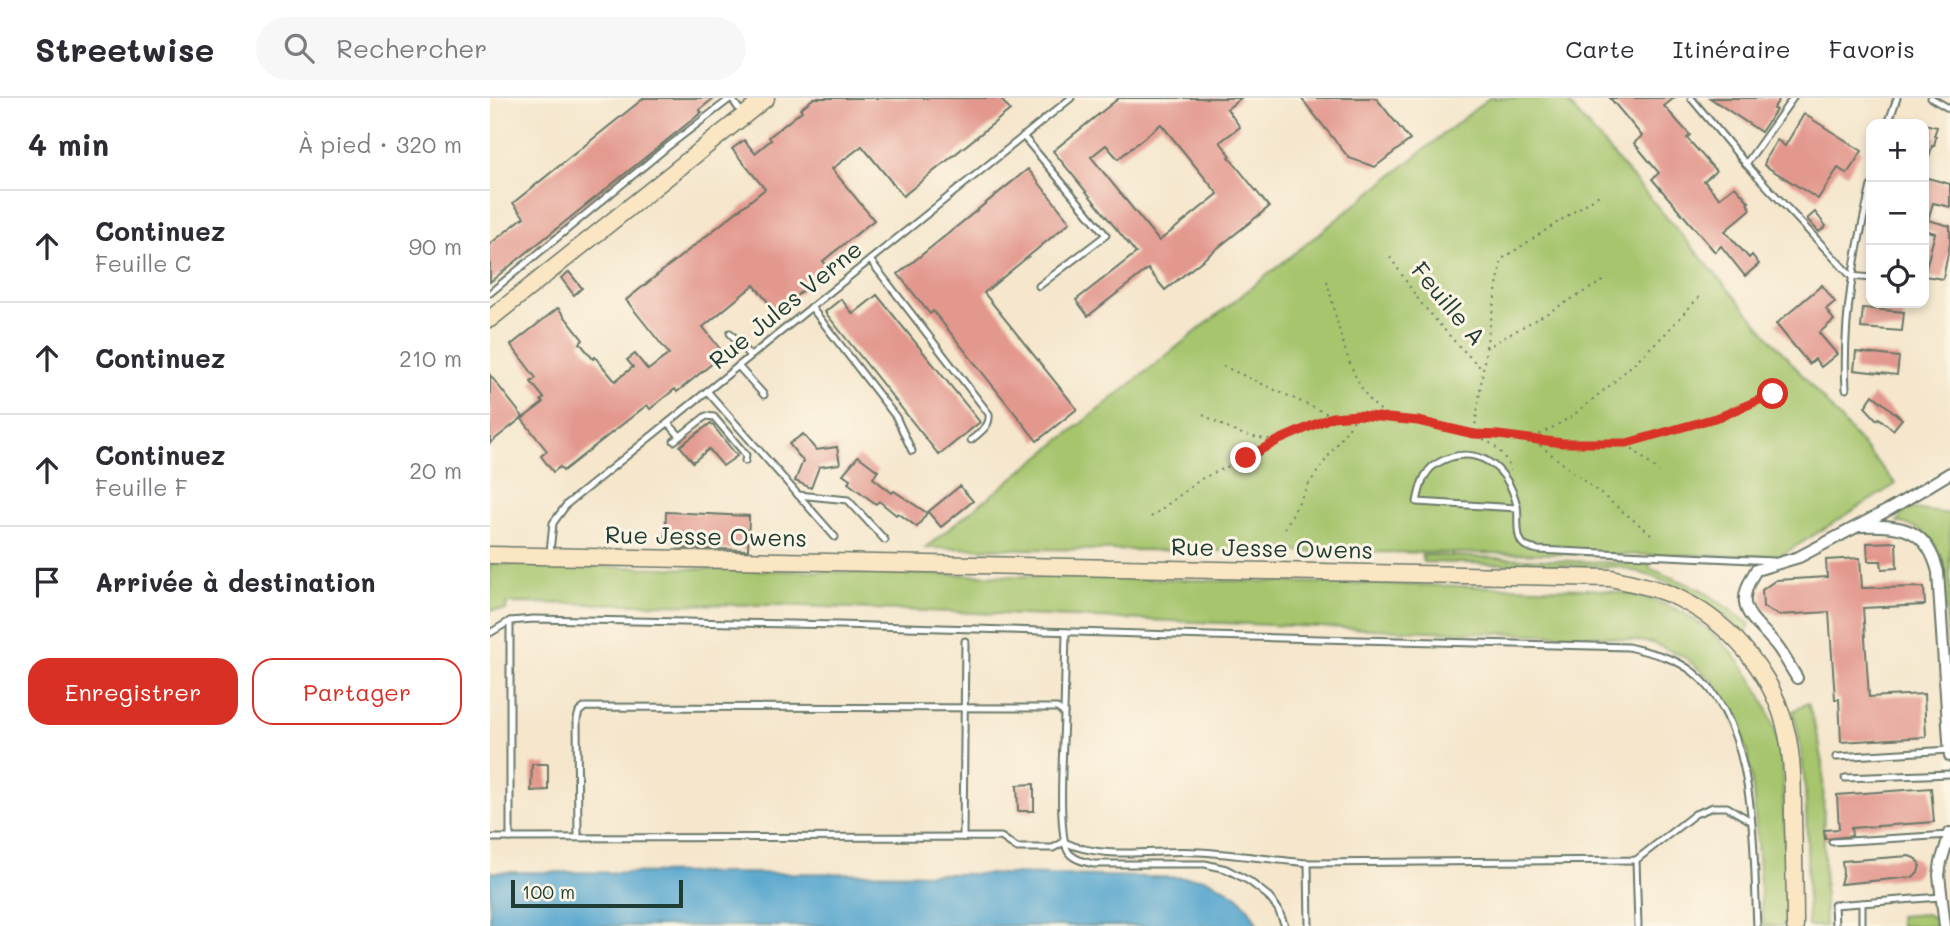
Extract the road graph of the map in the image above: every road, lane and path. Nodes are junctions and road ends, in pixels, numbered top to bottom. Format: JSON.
{"nodes":[{"id":1,"x":731,"y":98,"type":"edge"},
{"id":2,"x":766,"y":98,"type":"edge"},
{"id":3,"x":1071,"y":98,"type":"edge"},
{"id":4,"x":1691,"y":98,"type":"edge"},
{"id":5,"x":1793,"y":98,"type":"edge"},
{"id":6,"x":1897,"y":98,"type":"edge"},
{"id":7,"x":1931,"y":98,"type":"edge"},
{"id":8,"x":1950,"y":108,"type":"edge"},
{"id":9,"x":744,"y":115,"type":"junction"},
{"id":10,"x":1890,"y":119,"type":"edge"},
{"id":11,"x":1023,"y":136,"type":"junction"},
{"id":12,"x":1746,"y":164,"type":"junction"},
{"id":13,"x":1602,"y":193,"type":"dead end"},
{"id":14,"x":1866,"y":210,"type":"edge"},
{"id":15,"x":1390,"y":257,"type":"dead end"},
{"id":16,"x":870,"y":260,"type":"junction"},
{"id":17,"x":1852,"y":276,"type":"junction"},
{"id":18,"x":1866,"y":277,"type":"edge"},
{"id":19,"x":1327,"y":281,"type":"dead end"},
{"id":20,"x":1603,"y":281,"type":"dead end"},
{"id":21,"x":1039,"y":286,"type":"dead end"},
{"id":22,"x":490,"y":293,"type":"edge"},
{"id":23,"x":1699,"y":298,"type":"dead end"},
{"id":24,"x":811,"y":307,"type":"junction"},
{"id":25,"x":490,"y":319,"type":"edge"},
{"id":26,"x":730,"y":333,"type":"dead end"},
{"id":27,"x":1486,"y":348,"type":"junction"},
{"id":28,"x":750,"y":356,"type":"junction"},
{"id":29,"x":738,"y":366,"type":"junction"},
{"id":30,"x":1223,"y":366,"type":"dead end"},
{"id":31,"x":1483,"y":370,"type":"junction"},
{"id":32,"x":1846,"y":389,"type":"dead end"},
{"id":33,"x":707,"y":391,"type":"junction"},
{"id":34,"x":1773,"y":394,"type":"dead end"},
{"id":35,"x":764,"y":395,"type":"dead end"},
{"id":36,"x":1203,"y":414,"type":"dead end"},
{"id":37,"x":1358,"y":415,"type":"junction"},
{"id":38,"x":1332,"y":417,"type":"junction"},
{"id":39,"x":1390,"y":418,"type":"junction"},
{"id":40,"x":668,"y":423,"type":"junction"},
{"id":41,"x":1474,"y":434,"type":"junction"},
{"id":42,"x":680,"y":436,"type":"junction"},
{"id":43,"x":1532,"y":439,"type":"junction"},
{"id":44,"x":971,"y":440,"type":"dead end"},
{"id":45,"x":1279,"y":440,"type":"junction"},
{"id":46,"x":674,"y":441,"type":"dead end"},
{"id":47,"x":1627,"y":443,"type":"junction"},
{"id":48,"x":912,"y":451,"type":"dead end"},
{"id":49,"x":745,"y":461,"type":"dead end"},
{"id":50,"x":1659,"y":472,"type":"dead end"},
{"id":51,"x":1950,"y":473,"type":"edge"},
{"id":52,"x":1512,"y":489,"type":"junction"},
{"id":53,"x":798,"y":495,"type":"junction"},
{"id":54,"x":1517,"y":508,"type":"junction"},
{"id":55,"x":1151,"y":517,"type":"dead end"},
{"id":56,"x":1858,"y":527,"type":"junction"},
{"id":57,"x":1285,"y":528,"type":"dead end"},
{"id":58,"x":1651,"y":534,"type":"dead end"},
{"id":59,"x":835,"y":537,"type":"dead end"},
{"id":60,"x":886,"y":540,"type":"dead end"},
{"id":61,"x":490,"y":555,"type":"edge"},
{"id":62,"x":549,"y":556,"type":"junction"},
{"id":63,"x":1780,"y":562,"type":"junction"},
{"id":64,"x":510,"y":621,"type":"junction"},
{"id":65,"x":1066,"y":632,"type":"junction"},
{"id":66,"x":490,"y":633,"type":"edge"},
{"id":67,"x":965,"y":641,"type":"dead end"},
{"id":68,"x":1797,"y":678,"type":"dead end"},
{"id":69,"x":964,"y":708,"type":"junction"},
{"id":70,"x":1064,"y":713,"type":"junction"},
{"id":71,"x":1950,"y":750,"type":"edge"},
{"id":72,"x":1950,"y":756,"type":"edge"},
{"id":73,"x":1836,"y":757,"type":"dead end"},
{"id":74,"x":1950,"y":774,"type":"edge"},
{"id":75,"x":1845,"y":778,"type":"dead end"},
{"id":76,"x":1751,"y":821,"type":"junction"},
{"id":77,"x":1950,"y":834,"type":"edge"},
{"id":78,"x":579,"y":837,"type":"junction"},
{"id":79,"x":963,"y":837,"type":"junction"},
{"id":80,"x":490,"y":838,"type":"edge"},
{"id":81,"x":510,"y":838,"type":"junction"},
{"id":82,"x":1064,"y":842,"type":"junction"},
{"id":83,"x":1832,"y":842,"type":"dead end"},
{"id":84,"x":1636,"y":860,"type":"junction"},
{"id":85,"x":1308,"y":863,"type":"junction"},
{"id":86,"x":1946,"y":897,"type":"edge"},
{"id":87,"x":1862,"y":903,"type":"junction"},
{"id":88,"x":1285,"y":926,"type":"edge"},
{"id":89,"x":1309,"y":926,"type":"edge"},
{"id":90,"x":1638,"y":926,"type":"edge"},
{"id":91,"x":1758,"y":926,"type":"edge"},
{"id":92,"x":1796,"y":926,"type":"edge"},
{"id":93,"x":1835,"y":926,"type":"edge"},
{"id":94,"x":1862,"y":926,"type":"edge"},
{"id":95,"x":1945,"y":926,"type":"edge"}],
"edges":[{"from":1,"to":9,"type":"lane"},
{"from":1,"to":22,"type":"lane"},
{"from":2,"to":9,"type":"main road"},
{"from":3,"to":11,"type":"lane","name":"Rue Jules Verne"},
{"from":4,"to":12,"type":"lane"},
{"from":5,"to":12,"type":"lane"},
{"from":6,"to":10,"type":"lane"},
{"from":7,"to":8,"type":"lane"},
{"from":9,"to":25,"type":"main road"},
{"from":11,"to":16,"type":"lane","name":"Rue Jules Verne"},
{"from":11,"to":21,"type":"lane"},
{"from":12,"to":17,"type":"lane"},
{"from":13,"to":27,"type":"path"},
{"from":14,"to":17,"type":"lane"},
{"from":15,"to":31,"type":"path","name":"Feuille A"},
{"from":16,"to":24,"type":"lane","name":"Rue Jules Verne"},
{"from":16,"to":44,"type":"lane"},
{"from":17,"to":18,"type":"lane"},
{"from":17,"to":32,"type":"lane"},
{"from":19,"to":39,"type":"path"},
{"from":20,"to":27,"type":"path"},
{"from":23,"to":43,"type":"path"},
{"from":24,"to":28,"type":"lane","name":"Rue Jules Verne"},
{"from":24,"to":48,"type":"lane"},
{"from":26,"to":28,"type":"lane"},
{"from":27,"to":31,"type":"path"},
{"from":28,"to":29,"type":"lane","name":"Rue Jules Verne"},
{"from":29,"to":33,"type":"lane","name":"Rue Jules Verne"},
{"from":29,"to":35,"type":"lane"},
{"from":30,"to":38,"type":"path"},
{"from":31,"to":41,"type":"path"},
{"from":33,"to":40,"type":"lane","name":"Rue Jules Verne"},
{"from":33,"to":53,"type":"lane"},
{"from":34,"to":47,"type":"path"},
{"from":36,"to":45,"type":"path"},
{"from":37,"to":38,"type":"path"},
{"from":37,"to":39,"type":"path"},
{"from":37,"to":57,"type":"path"},
{"from":38,"to":45,"type":"path"},
{"from":39,"to":41,"type":"path"},
{"from":40,"to":42,"type":"lane"},
{"from":40,"to":62,"type":"lane","name":"Rue Jules Verne"},
{"from":41,"to":43,"type":"path"},
{"from":41,"to":52,"type":"path"},
{"from":42,"to":46,"type":"lane"},
{"from":42,"to":49,"type":"lane"},
{"from":43,"to":47,"type":"path"},
{"from":43,"to":58,"type":"path"},
{"from":45,"to":55,"type":"path"},
{"from":47,"to":50,"type":"path"},
{"from":51,"to":56,"type":"street"},
{"from":52,"to":54,"type":"lane"},
{"from":52,"to":54,"type":"lane"},
{"from":53,"to":59,"type":"lane"},
{"from":53,"to":60,"type":"lane"},
{"from":54,"to":63,"type":"lane"},
{"from":56,"to":63,"type":"street"},
{"from":56,"to":71,"type":"street"},
{"from":61,"to":62,"type":"main road","name":"Rue Jesse Owens"},
{"from":62,"to":92,"type":"main road","name":"Rue Jesse Owens"},
{"from":63,"to":68,"type":"street"},
{"from":64,"to":65,"type":"lane"},
{"from":64,"to":66,"type":"lane"},
{"from":64,"to":81,"type":"lane"},
{"from":65,"to":70,"type":"lane"},
{"from":65,"to":76,"type":"lane"},
{"from":67,"to":69,"type":"lane"},
{"from":69,"to":70,"type":"lane"},
{"from":69,"to":78,"type":"lane"},
{"from":69,"to":79,"type":"lane"},
{"from":70,"to":82,"type":"lane"},
{"from":71,"to":72,"type":"street"},
{"from":71,"to":73,"type":"lane"},
{"from":74,"to":75,"type":"lane"},
{"from":76,"to":84,"type":"lane"},
{"from":76,"to":91,"type":"lane"},
{"from":77,"to":83,"type":"lane"},
{"from":77,"to":86,"type":"street"},
{"from":78,"to":79,"type":"lane"},
{"from":78,"to":81,"type":"lane"},
{"from":79,"to":82,"type":"lane"},
{"from":80,"to":81,"type":"lane"},
{"from":82,"to":85,"type":"lane"},
{"from":82,"to":88,"type":"lane"},
{"from":84,"to":85,"type":"lane"},
{"from":84,"to":90,"type":"lane"},
{"from":85,"to":89,"type":"lane"},
{"from":86,"to":87,"type":"lane"},
{"from":86,"to":95,"type":"street"},
{"from":87,"to":93,"type":"lane"},
{"from":87,"to":94,"type":"lane"}]}
